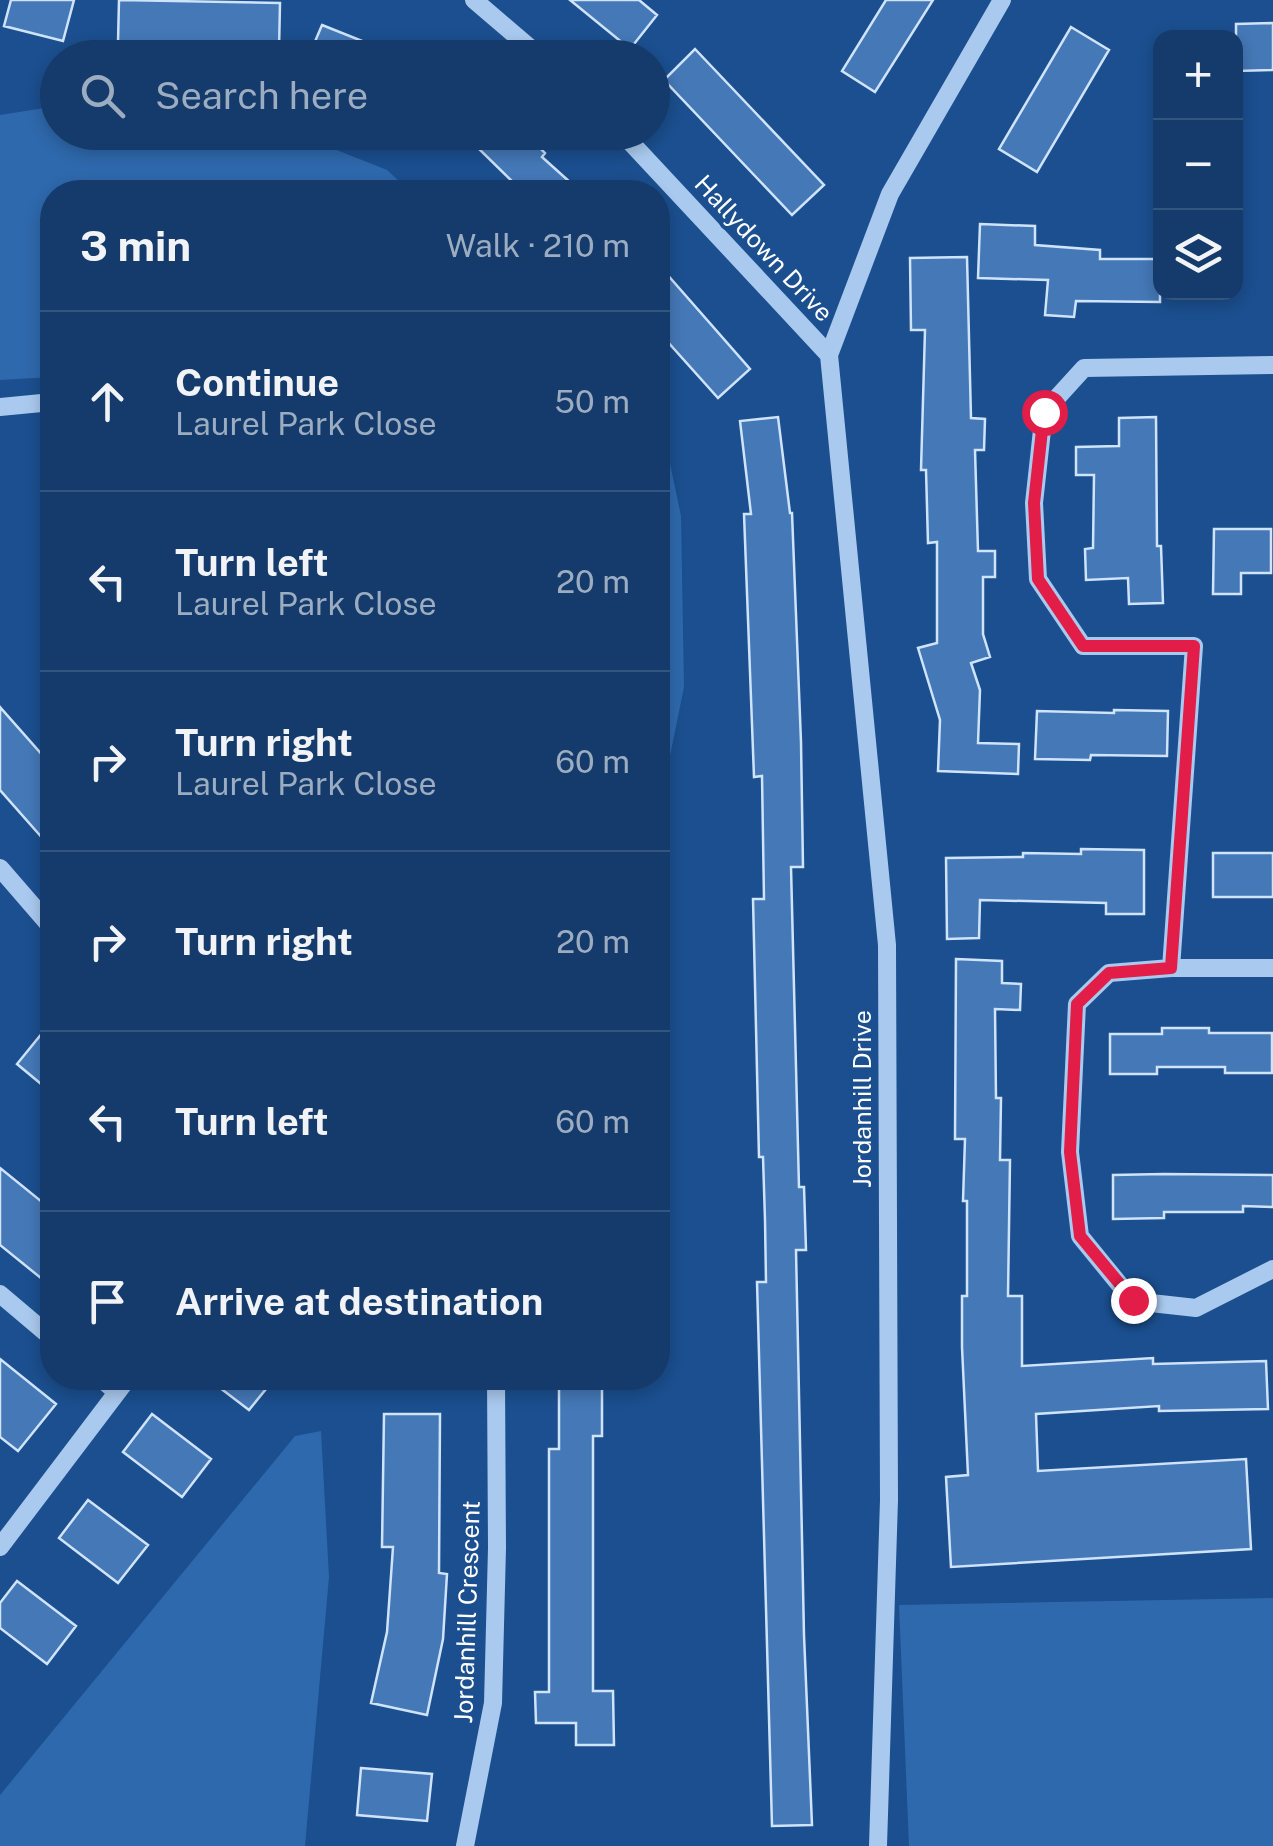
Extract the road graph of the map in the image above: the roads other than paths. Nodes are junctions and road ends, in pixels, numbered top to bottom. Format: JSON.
{"nodes":[{"id":1,"x":474,"y":0,"type":"edge"},
{"id":2,"x":1002,"y":0,"type":"edge"},
{"id":3,"x":521,"y":40,"type":"edge"},
{"id":4,"x":638,"y":150,"type":"edge"},
{"id":5,"x":666,"y":180,"type":"edge"},
{"id":6,"x":670,"y":185,"type":"edge"},
{"id":7,"x":829,"y":355,"type":"junction"},
{"id":8,"x":1273,"y":365,"type":"edge"},
{"id":9,"x":40,"y":403,"type":"edge"},
{"id":10,"x":0,"y":407,"type":"edge"},
{"id":11,"x":0,"y":868,"type":"edge"},
{"id":12,"x":40,"y":914,"type":"edge"},
{"id":13,"x":1171,"y":968,"type":"junction"},
{"id":14,"x":1273,"y":968,"type":"edge"},
{"id":15,"x":1273,"y":1269,"type":"edge"},
{"id":16,"x":0,"y":1294,"type":"edge"},
{"id":17,"x":40,"y":1328,"type":"edge"},
{"id":18,"x":118,"y":1390,"type":"edge"},
{"id":19,"x":496,"y":1390,"type":"edge"},
{"id":20,"x":0,"y":1547,"type":"edge"},
{"id":21,"x":466,"y":1846,"type":"edge"},
{"id":22,"x":878,"y":1846,"type":"edge"}],
"edges":[{"from":1,"to":3,"type":"street"},
{"from":2,"to":7,"type":"street"},
{"from":4,"to":5,"type":"street","name":"Hallydown Drive"},
{"from":6,"to":7,"type":"street","name":"Hallydown Drive"},
{"from":7,"to":22,"type":"street","name":"Jordanhill Drive"},
{"from":8,"to":13,"type":"street"},
{"from":9,"to":10,"type":"street"},
{"from":11,"to":12,"type":"street"},
{"from":13,"to":14,"type":"street"},
{"from":13,"to":15,"type":"street"},
{"from":16,"to":17,"type":"street"},
{"from":18,"to":20,"type":"street"},
{"from":19,"to":21,"type":"street","name":"Jordanhill Crescent"}]}
